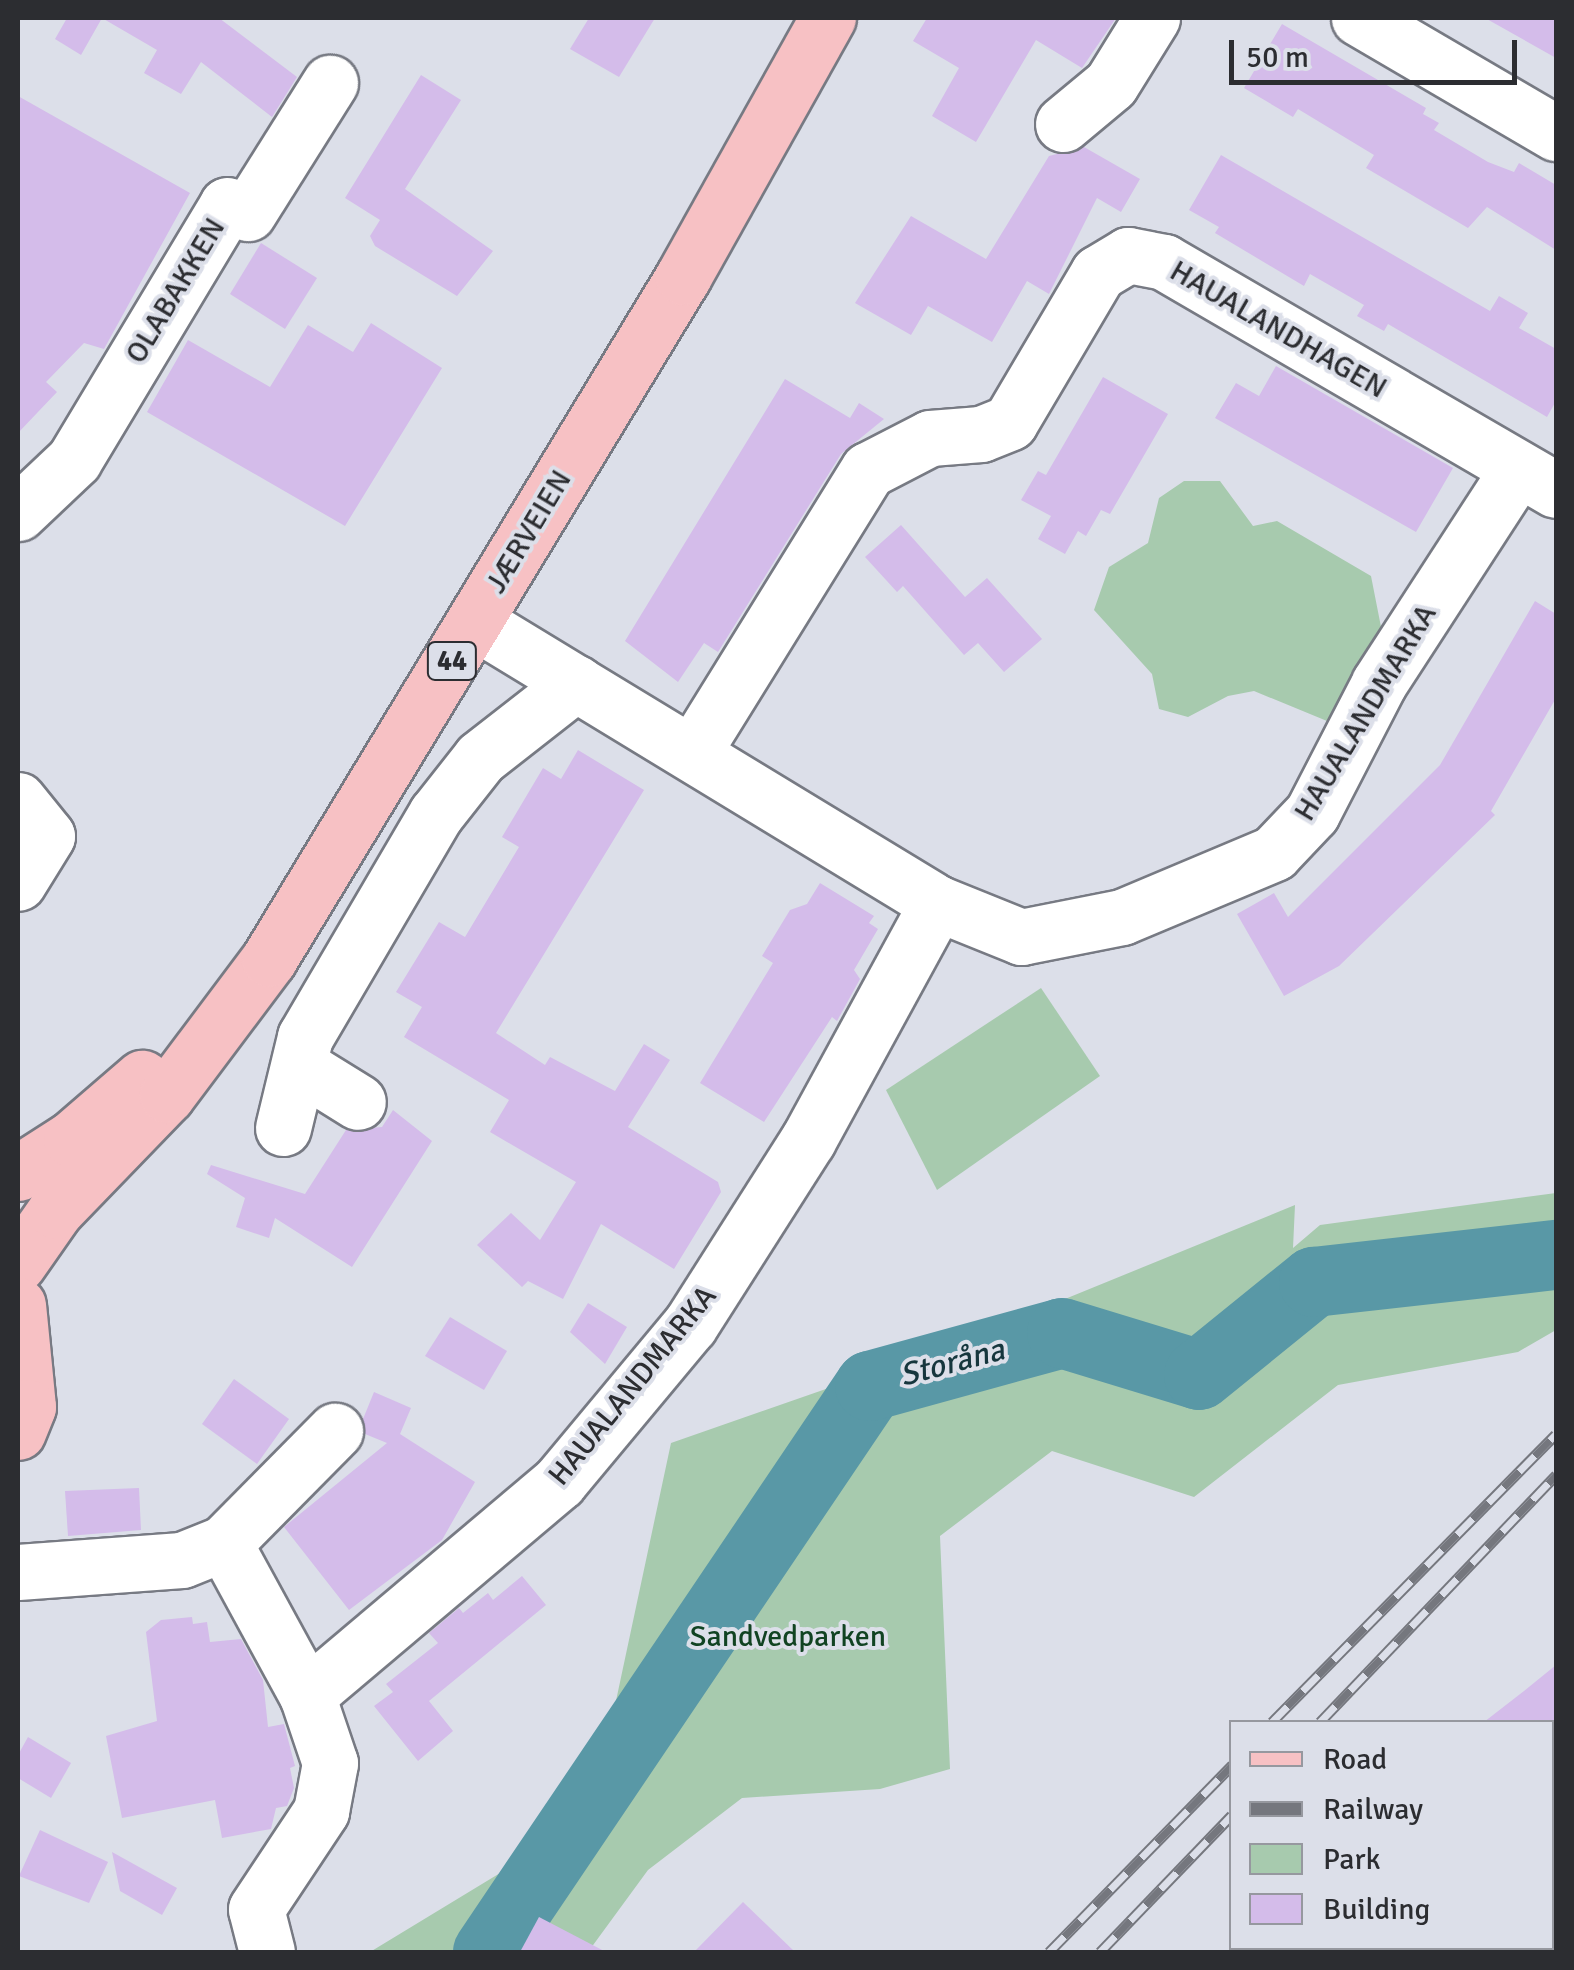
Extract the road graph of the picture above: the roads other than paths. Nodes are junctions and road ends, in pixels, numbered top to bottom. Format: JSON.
{"nodes":[{"id":1,"x":817,"y":18,"type":"edge"},
{"id":2,"x":828,"y":18,"type":"edge"},
{"id":3,"x":1152,"y":18,"type":"edge"},
{"id":4,"x":1359,"y":18,"type":"edge"},
{"id":5,"x":330,"y":83,"type":"dead end"},
{"id":6,"x":1063,"y":124,"type":"dead end"},
{"id":7,"x":1556,"y":134,"type":"edge"},
{"id":8,"x":1537,"y":480,"type":"edge"},
{"id":9,"x":18,"y":513,"type":"edge"},
{"id":10,"x":475,"y":622,"type":"junction"},
{"id":11,"x":576,"y":684,"type":"junction"},
{"id":12,"x":693,"y":752,"type":"junction"},
{"id":13,"x":18,"y":800,"type":"edge"},
{"id":14,"x":18,"y":883,"type":"edge"},
{"id":15,"x":937,"y":903,"type":"junction"},
{"id":16,"x":300,"y":1066,"type":"junction"},
{"id":17,"x":358,"y":1102,"type":"dead end"},
{"id":18,"x":283,"y":1128,"type":"dead end"},
{"id":19,"x":18,"y":1173,"type":"edge"},
{"id":20,"x":18,"y":1264,"type":"edge"},
{"id":21,"x":18,"y":1305,"type":"edge"},
{"id":22,"x":335,"y":1431,"type":"dead end"},
{"id":23,"x":18,"y":1432,"type":"edge"},
{"id":24,"x":224,"y":1543,"type":"junction"},
{"id":25,"x":18,"y":1572,"type":"edge"},
{"id":26,"x":306,"y":1695,"type":"junction"},
{"id":27,"x":266,"y":1952,"type":"edge"}],
"edges":[{"from":1,"to":19,"type":"main road","name":"JÆRVEIEN","number":"44"},
{"from":2,"to":10,"type":"main road","name":"JÆRVEIEN","number":"44"},
{"from":3,"to":6,"type":"street"},
{"from":4,"to":7,"type":"street"},
{"from":5,"to":9,"type":"street","name":"OLABAKKEN"},
{"from":8,"to":12,"type":"street","name":"HAUALANDHAGEN"},
{"from":8,"to":15,"type":"street","name":"HAUALANDMARKA"},
{"from":10,"to":11,"type":"street","name":"HAUALANDMARKA"},
{"from":10,"to":20,"type":"main road","name":"JÆRVEIEN","number":"44"},
{"from":11,"to":12,"type":"street","name":"HAUALANDMARKA"},
{"from":11,"to":16,"type":"street"},
{"from":12,"to":15,"type":"street","name":"HAUALANDMARKA"},
{"from":13,"to":14,"type":"street"},
{"from":15,"to":26,"type":"street","name":"HAUALANDMARKA"},
{"from":16,"to":17,"type":"street"},
{"from":16,"to":18,"type":"street"},
{"from":21,"to":23,"type":"main road"},
{"from":22,"to":24,"type":"street"},
{"from":24,"to":25,"type":"street"},
{"from":24,"to":26,"type":"street"},
{"from":26,"to":27,"type":"street"}]}
